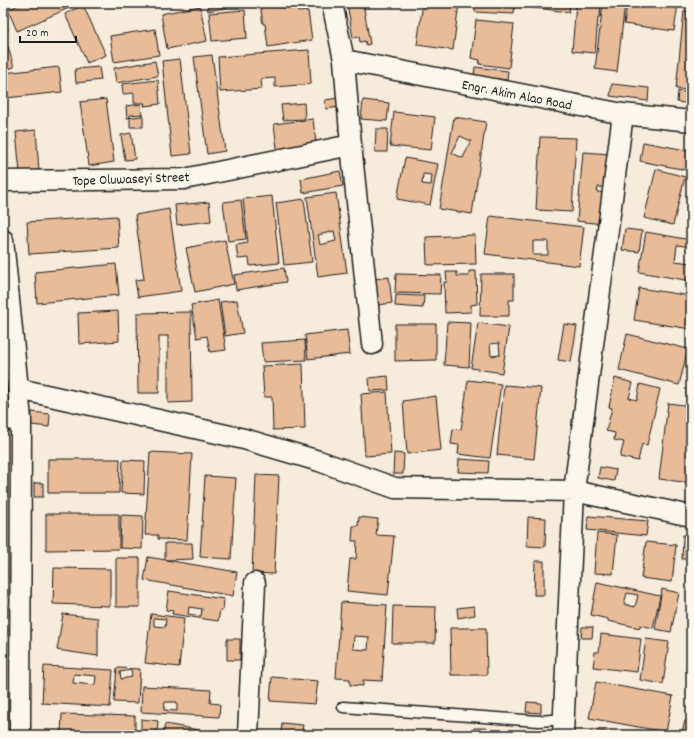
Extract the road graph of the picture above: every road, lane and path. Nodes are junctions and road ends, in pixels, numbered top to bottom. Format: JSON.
{"nodes":[{"id":1,"x":332,"y":3,"type":"edge"},
{"id":2,"x":344,"y":60,"type":"junction"},
{"id":3,"x":623,"y":114,"type":"junction"},
{"id":4,"x":691,"y":121,"type":"edge"},
{"id":5,"x":351,"y":145,"type":"junction"},
{"id":6,"x":3,"y":181,"type":"edge"},
{"id":7,"x":3,"y":240,"type":"edge"},
{"id":8,"x":372,"y":344,"type":"dead end"},
{"id":9,"x":19,"y":389,"type":"junction"},
{"id":10,"x":12,"y":419,"type":"edge"},
{"id":11,"x":574,"y":490,"type":"junction"},
{"id":12,"x":691,"y":516,"type":"edge"},
{"id":13,"x":255,"y":583,"type":"dead end"},
{"id":14,"x":343,"y":707,"type":"dead end"},
{"id":15,"x":564,"y":727,"type":"edge"},
{"id":16,"x":20,"y":735,"type":"edge"},
{"id":17,"x":248,"y":735,"type":"edge"}],
"edges":[{"from":1,"to":2,"type":"street"},
{"from":2,"to":3,"type":"street","name":"Engr. Akim Alao Road"},
{"from":2,"to":5,"type":"street"},
{"from":3,"to":4,"type":"street","name":"Engr. Akim Alao Road"},
{"from":3,"to":11,"type":"street"},
{"from":5,"to":6,"type":"street","name":"Tope Oluwaseyi Street"},
{"from":5,"to":8,"type":"street"},
{"from":7,"to":9,"type":"street"},
{"from":9,"to":10,"type":"street"},
{"from":9,"to":11,"type":"street"},
{"from":10,"to":16,"type":"street"},
{"from":11,"to":12,"type":"street"},
{"from":11,"to":15,"type":"street"},
{"from":13,"to":17,"type":"street"},
{"from":14,"to":15,"type":"lane"}]}
